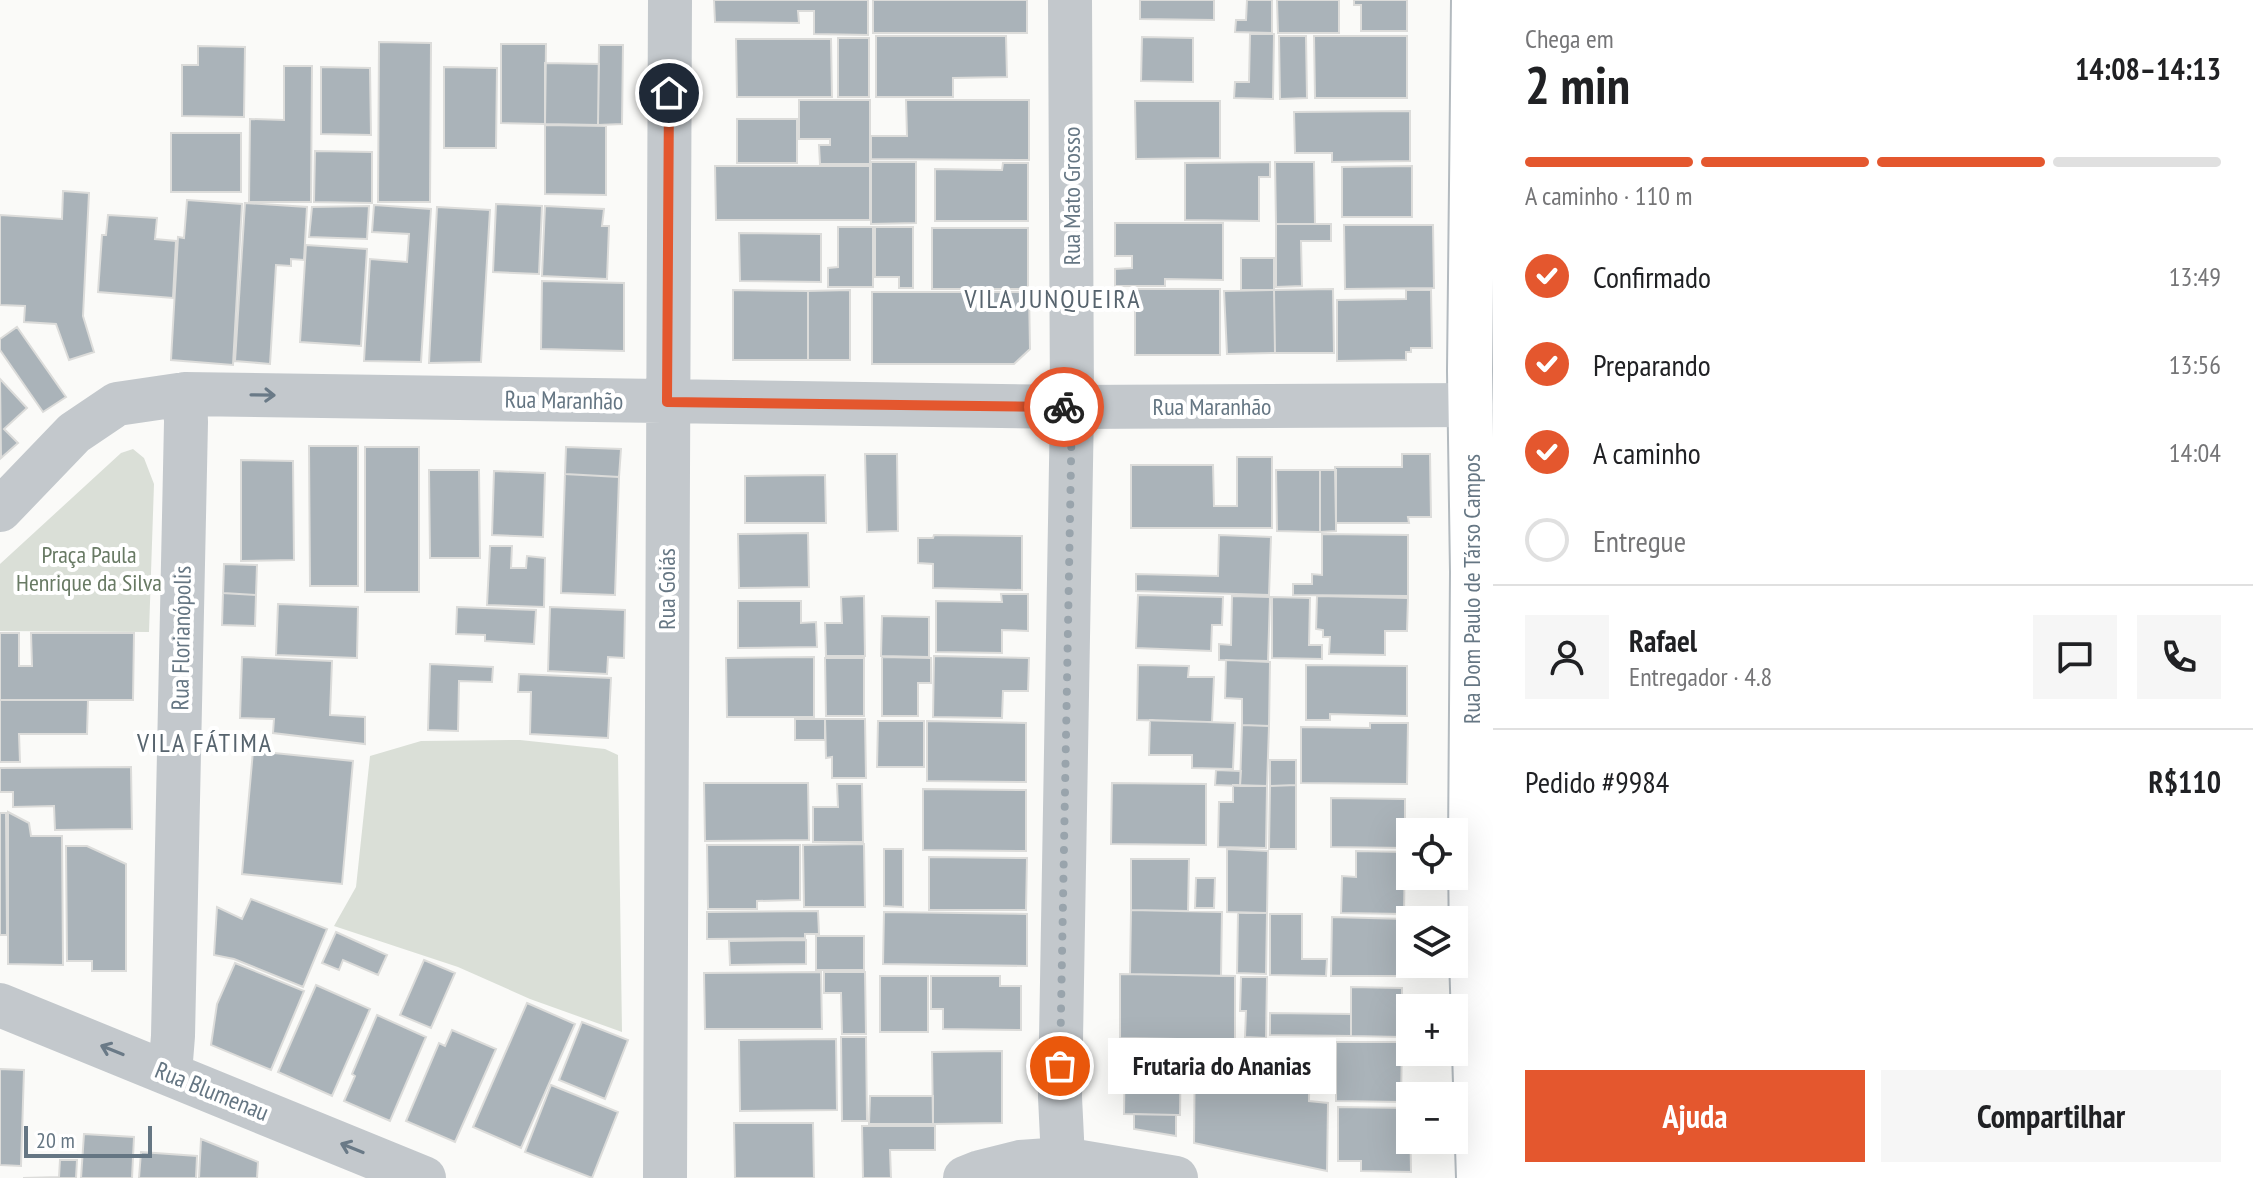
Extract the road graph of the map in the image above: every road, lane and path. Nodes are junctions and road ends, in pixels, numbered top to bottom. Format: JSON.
{"nodes":[{"id":1,"x":670,"y":0,"type":"edge"},
{"id":2,"x":1070,"y":0,"type":"edge"},
{"id":3,"x":1474,"y":0,"type":"edge"},
{"id":4,"x":1483,"y":50,"type":"edge"},
{"id":5,"x":185,"y":394,"type":"junction"},
{"id":6,"x":667,"y":402,"type":"junction"},
{"id":7,"x":1471,"y":405,"type":"junction"},
{"id":8,"x":1072,"y":407,"type":"junction"},
{"id":9,"x":0,"y":510,"type":"edge"},
{"id":10,"x":0,"y":1005,"type":"edge"},
{"id":11,"x":170,"y":1073,"type":"junction"},
{"id":12,"x":1063,"y":1159,"type":"junction"},
{"id":13,"x":424,"y":1178,"type":"edge"},
{"id":14,"x":665,"y":1178,"type":"edge"},
{"id":15,"x":965,"y":1178,"type":"edge"},
{"id":16,"x":1176,"y":1178,"type":"edge"},
{"id":17,"x":1479,"y":1178,"type":"edge"}],
"edges":[{"from":1,"to":6,"type":"street","name":"Rua Goiás"},
{"from":2,"to":8,"type":"street","name":"Rua Mato Grosso"},
{"from":3,"to":4,"type":"street","name":"Rua Dom Paulo de Társo Campos"},
{"from":4,"to":7,"type":"street","name":"Rua Dom Paulo de Társo Campos"},
{"from":5,"to":6,"type":"street","name":"Rua Maranhão","one_way":true},
{"from":5,"to":9,"type":"street","name":"Rua Maranhão"},
{"from":5,"to":11,"type":"street","name":"Rua Florianópolis"},
{"from":6,"to":8,"type":"street","name":"Rua Maranhão"},
{"from":6,"to":14,"type":"street","name":"Rua Goiás"},
{"from":7,"to":8,"type":"street","name":"Rua Maranhão"},
{"from":7,"to":17,"type":"street","name":"Rua Dom Paulo de Társo Campos"},
{"from":8,"to":12,"type":"street","name":"Rua Mato Grosso"},
{"from":11,"to":10,"type":"street","name":"Rua Blumenau","one_way":true},
{"from":13,"to":11,"type":"street","name":"Rua Blumenau","one_way":true},
{"from":12,"to":15,"type":"street"},
{"from":12,"to":16,"type":"street"}]}
